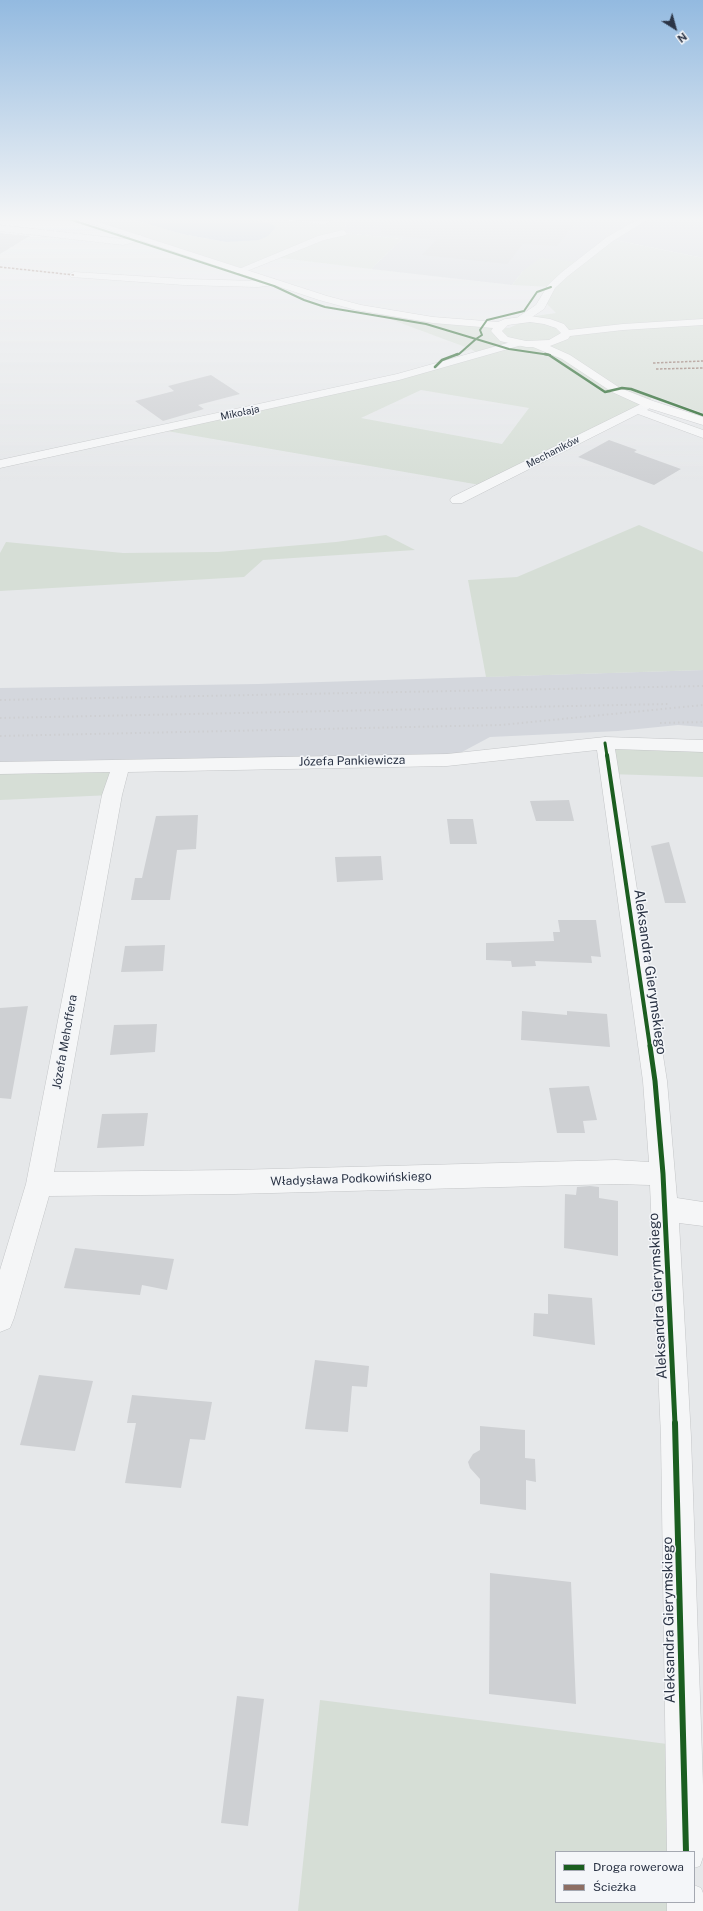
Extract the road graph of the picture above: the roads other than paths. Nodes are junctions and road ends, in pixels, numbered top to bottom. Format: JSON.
{"nodes":[{"id":1,"x":368,"y":309,"type":"edge"},
{"id":2,"x":537,"y":309,"type":"edge"},
{"id":3,"x":541,"y":309,"type":"edge"},
{"id":4,"x":522,"y":319,"type":"junction"},
{"id":5,"x":546,"y":321,"type":"junction"},
{"id":6,"x":703,"y":322,"type":"edge"},
{"id":7,"x":498,"y":328,"type":"junction"},
{"id":8,"x":561,"y":333,"type":"junction"},
{"id":9,"x":504,"y":339,"type":"junction"},
{"id":10,"x":518,"y":343,"type":"junction"},
{"id":11,"x":534,"y":344,"type":"junction"},
{"id":12,"x":477,"y":353,"type":"junction"},
{"id":13,"x":566,"y":357,"type":"junction"},
{"id":14,"x":649,"y":404,"type":"junction"},
{"id":15,"x":637,"y":410,"type":"junction"},
{"id":16,"x":703,"y":421,"type":"edge"},
{"id":17,"x":703,"y":434,"type":"edge"},
{"id":18,"x":0,"y":464,"type":"edge"},
{"id":19,"x":457,"y":500,"type":"dead end"},
{"id":20,"x":605,"y":743,"type":"junction"},
{"id":21,"x":703,"y":746,"type":"edge"},
{"id":22,"x":121,"y":765,"type":"junction"},
{"id":23,"x":0,"y":768,"type":"edge"},
{"id":24,"x":663,"y":1174,"type":"junction"},
{"id":25,"x":39,"y":1184,"type":"junction"},
{"id":26,"x":664,"y":1209,"type":"junction"},
{"id":27,"x":703,"y":1214,"type":"edge"},
{"id":28,"x":0,"y":1318,"type":"edge"},
{"id":29,"x":686,"y":1851,"type":"edge"}],
"edges":[{"from":1,"to":7,"type":"street"},
{"from":2,"to":4,"type":"street"},
{"from":3,"to":5,"type":"street"},
{"from":4,"to":5,"type":"street"},
{"from":4,"to":7,"type":"street"},
{"from":5,"to":8,"type":"street"},
{"from":6,"to":8,"type":"street"},
{"from":7,"to":9,"type":"street"},
{"from":8,"to":11,"type":"street"},
{"from":8,"to":13,"type":"street"},
{"from":9,"to":10,"type":"street"},
{"from":9,"to":12,"type":"street","name":"Mikołaja"},
{"from":10,"to":11,"type":"street"},
{"from":10,"to":12,"type":"street","name":"Mikołaja"},
{"from":11,"to":13,"type":"street"},
{"from":12,"to":18,"type":"street","name":"Mikołaja"},
{"from":13,"to":14,"type":"street"},
{"from":14,"to":15,"type":"street","name":"Mechaników"},
{"from":14,"to":16,"type":"street"},
{"from":15,"to":17,"type":"street"},
{"from":15,"to":19,"type":"street","name":"Mechaników"},
{"from":20,"to":21,"type":"street","name":"Józefa Pankiewicza"},
{"from":20,"to":22,"type":"street","name":"Józefa Pankiewicza"},
{"from":20,"to":24,"type":"street","name":"Aleksandra Gierymskiego"},
{"from":22,"to":23,"type":"street","name":"Józefa Pankiewicza"},
{"from":22,"to":25,"type":"street","name":"Józefa Mehoffera"},
{"from":24,"to":25,"type":"street","name":"Władysława Podkowińskiego"},
{"from":24,"to":26,"type":"street","name":"Aleksandra Gierymskiego"},
{"from":25,"to":28,"type":"street","name":"Józefa Mehoffera"},
{"from":26,"to":27,"type":"street"},
{"from":26,"to":29,"type":"street","name":"Aleksandra Gierymskiego"}]}
